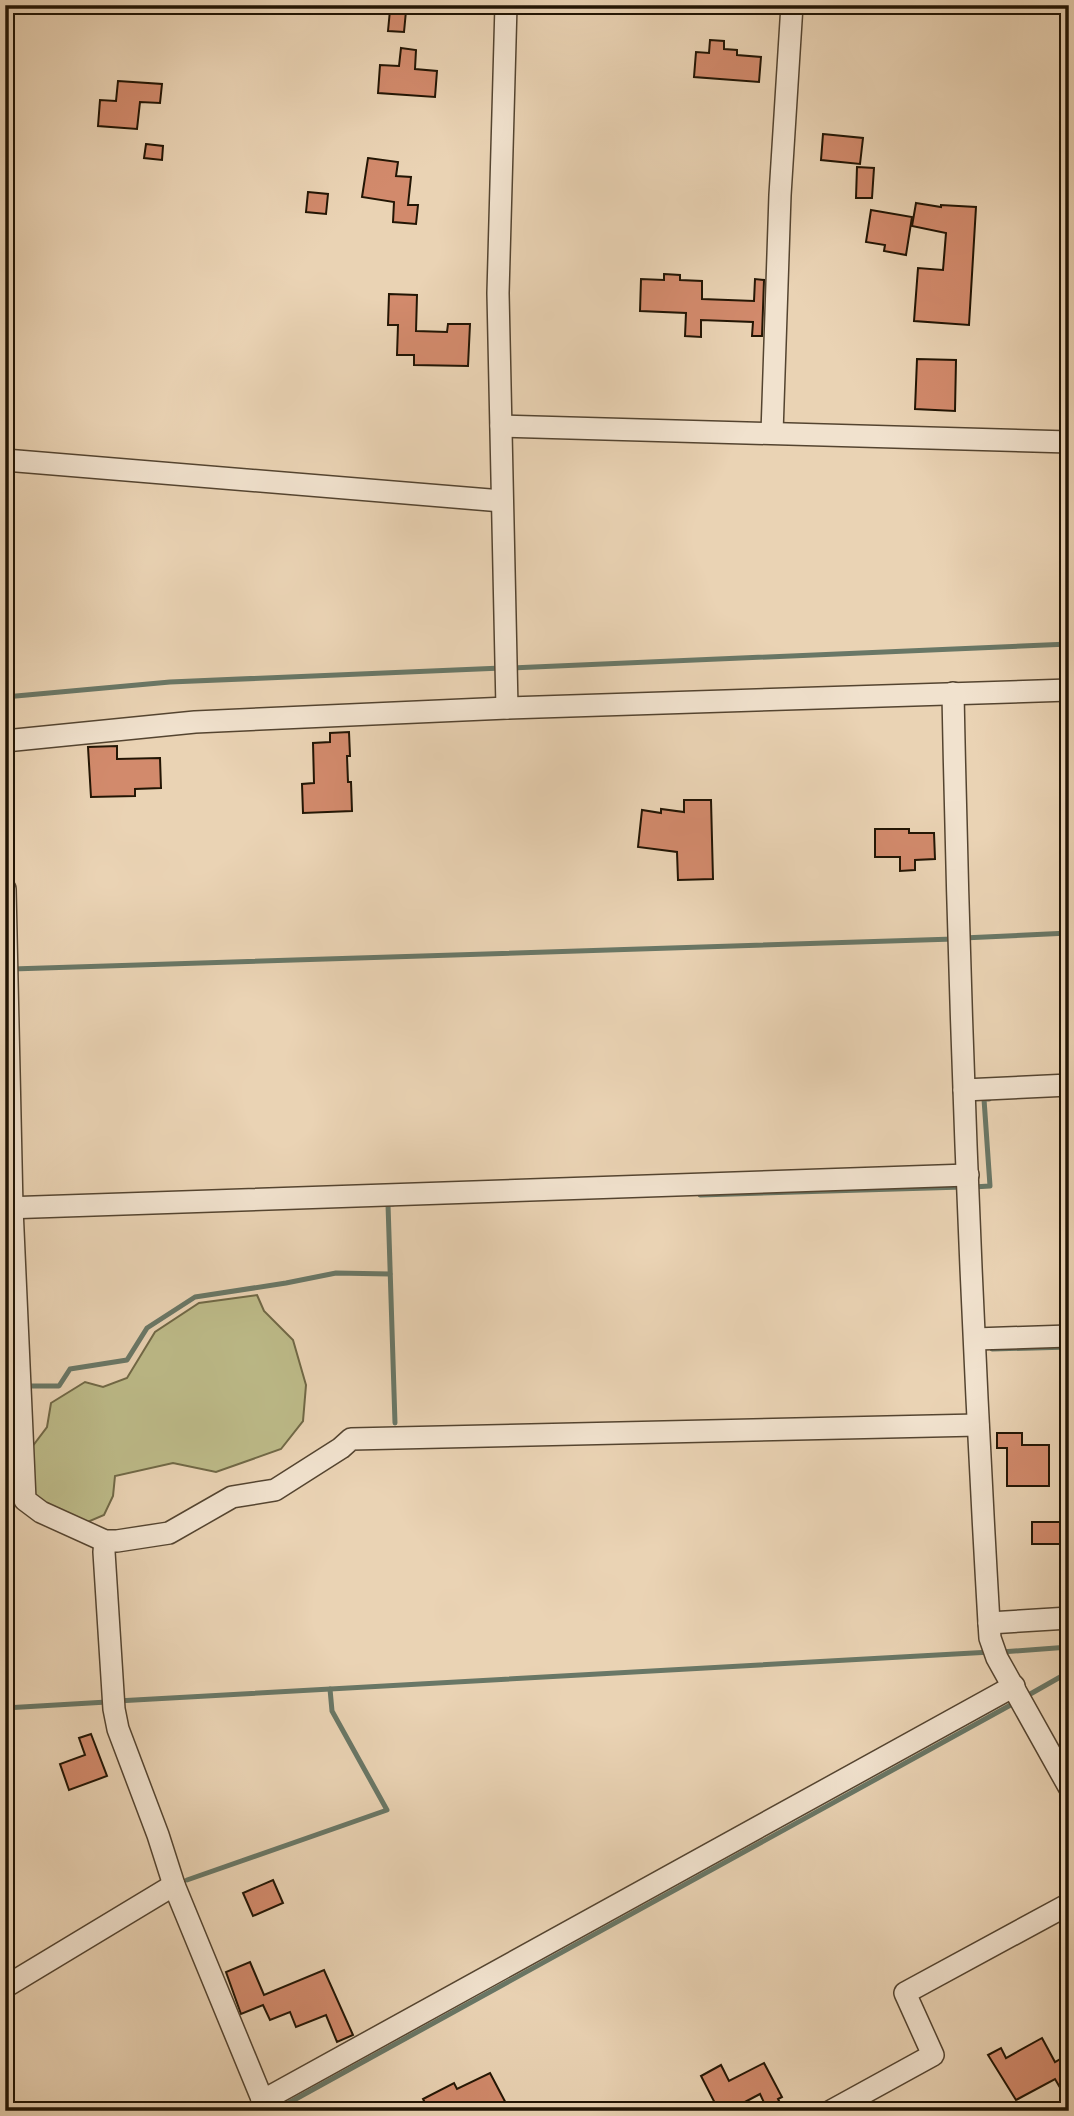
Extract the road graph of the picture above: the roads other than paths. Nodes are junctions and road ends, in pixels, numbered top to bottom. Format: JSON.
{"nodes":[{"id":1,"x":506,"y":5,"type":"edge"},
{"id":2,"x":792,"y":5,"type":"edge"},
{"id":3,"x":500,"y":426,"type":"junction"},
{"id":4,"x":772,"y":433,"type":"junction"},
{"id":5,"x":1069,"y":442,"type":"edge"},
{"id":6,"x":5,"y":460,"type":"edge"},
{"id":7,"x":502,"y":501,"type":"junction"},
{"id":8,"x":1069,"y":690,"type":"edge"},
{"id":9,"x":953,"y":693,"type":"junction"},
{"id":10,"x":507,"y":708,"type":"junction"},
{"id":11,"x":5,"y":741,"type":"edge"},
{"id":12,"x":5,"y":889,"type":"edge"},
{"id":13,"x":7,"y":969,"type":"edge"},
{"id":14,"x":1069,"y":1085,"type":"edge"},
{"id":15,"x":964,"y":1090,"type":"junction"},
{"id":16,"x":968,"y":1183,"type":"junction"},
{"id":17,"x":8,"y":1208,"type":"edge"},
{"id":18,"x":1069,"y":1336,"type":"edge"},
{"id":19,"x":975,"y":1339,"type":"junction"},
{"id":20,"x":978,"y":1425,"type":"junction"},
{"id":21,"x":106,"y":1541,"type":"junction"},
{"id":22,"x":1069,"y":1618,"type":"edge"},
{"id":23,"x":989,"y":1630,"type":"junction"},
{"id":24,"x":1018,"y":1695,"type":"junction"},
{"id":25,"x":1069,"y":1787,"type":"edge"},
{"id":26,"x":174,"y":1885,"type":"junction"},
{"id":27,"x":1069,"y":1904,"type":"edge"},
{"id":28,"x":5,"y":1987,"type":"edge"},
{"id":29,"x":265,"y":2106,"type":"edge"},
{"id":30,"x":831,"y":2111,"type":"edge"}],
"edges":[{"from":1,"to":3,"type":"street"},
{"from":2,"to":4,"type":"street"},
{"from":3,"to":4,"type":"street"},
{"from":3,"to":7,"type":"street"},
{"from":4,"to":5,"type":"street"},
{"from":6,"to":7,"type":"street"},
{"from":7,"to":10,"type":"street"},
{"from":8,"to":9,"type":"street"},
{"from":9,"to":10,"type":"street"},
{"from":9,"to":15,"type":"street"},
{"from":10,"to":11,"type":"street"},
{"from":12,"to":13,"type":"street"},
{"from":13,"to":17,"type":"street"},
{"from":14,"to":15,"type":"street"},
{"from":15,"to":16,"type":"street"},
{"from":16,"to":17,"type":"street"},
{"from":16,"to":19,"type":"street"},
{"from":17,"to":21,"type":"street"},
{"from":18,"to":19,"type":"street"},
{"from":19,"to":20,"type":"street"},
{"from":20,"to":21,"type":"street"},
{"from":20,"to":23,"type":"street"},
{"from":21,"to":26,"type":"street"},
{"from":22,"to":23,"type":"street"},
{"from":23,"to":24,"type":"street"},
{"from":24,"to":25,"type":"street"},
{"from":24,"to":29,"type":"street"},
{"from":26,"to":28,"type":"street"},
{"from":26,"to":29,"type":"street"},
{"from":27,"to":30,"type":"street"}]}
